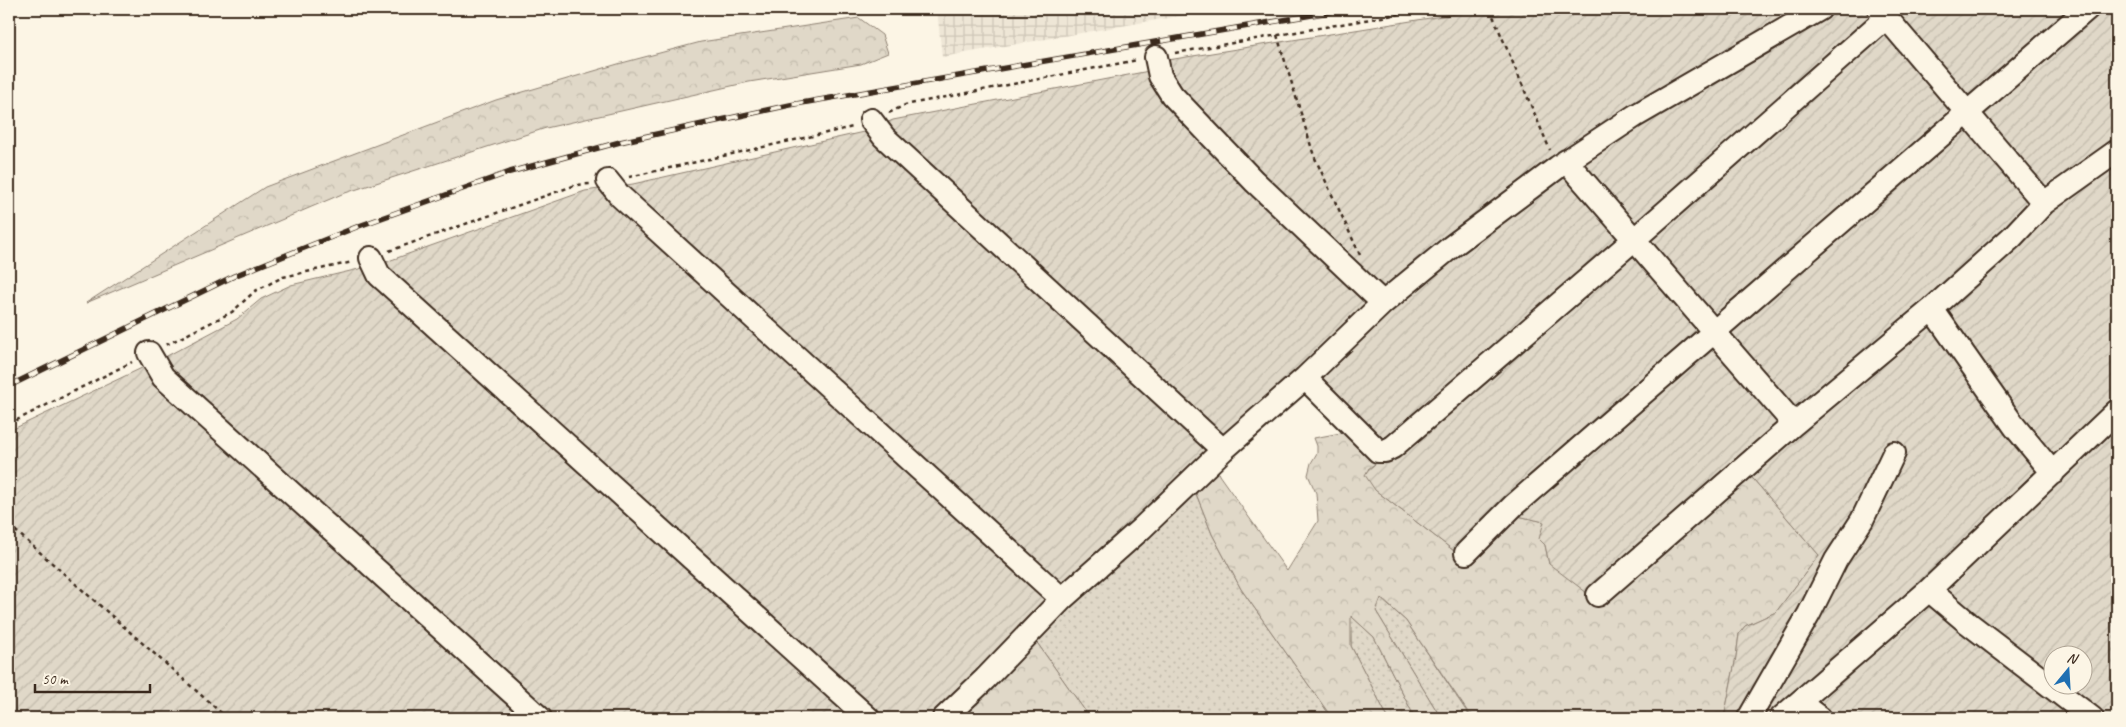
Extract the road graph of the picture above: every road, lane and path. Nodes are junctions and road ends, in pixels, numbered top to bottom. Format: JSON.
{"nodes":[{"id":1,"x":1428,"y":9,"type":"edge"},
{"id":2,"x":1490,"y":9,"type":"edge"},
{"id":3,"x":1820,"y":9,"type":"edge"},
{"id":4,"x":2087,"y":9,"type":"edge"},
{"id":5,"x":1882,"y":14,"type":"edge"},
{"id":6,"x":1277,"y":35,"type":"junction"},
{"id":7,"x":1156,"y":57,"type":"junction"},
{"id":8,"x":1968,"y":112,"type":"junction"},
{"id":9,"x":871,"y":120,"type":"junction"},
{"id":10,"x":2117,"y":151,"type":"edge"},
{"id":11,"x":1562,"y":164,"type":"junction"},
{"id":12,"x":608,"y":181,"type":"junction"},
{"id":13,"x":2044,"y":203,"type":"junction"},
{"id":14,"x":1634,"y":239,"type":"junction"},
{"id":15,"x":371,"y":258,"type":"junction"},
{"id":16,"x":1362,"y":260,"type":"dead end"},
{"id":17,"x":1383,"y":303,"type":"junction"},
{"id":18,"x":1932,"y":309,"type":"junction"},
{"id":19,"x":1713,"y":332,"type":"junction"},
{"id":20,"x":149,"y":353,"type":"junction"},
{"id":21,"x":1305,"y":378,"type":"junction"},
{"id":22,"x":2117,"y":411,"type":"edge"},
{"id":23,"x":9,"y":424,"type":"edge"},
{"id":24,"x":1794,"y":424,"type":"junction"},
{"id":25,"x":1223,"y":450,"type":"junction"},
{"id":26,"x":1894,"y":453,"type":"dead end"},
{"id":27,"x":2053,"y":473,"type":"junction"},
{"id":28,"x":9,"y":525,"type":"edge"},
{"id":29,"x":1466,"y":553,"type":"dead end"},
{"id":30,"x":1929,"y":590,"type":"junction"},
{"id":31,"x":1598,"y":595,"type":"dead end"},
{"id":32,"x":1062,"y":599,"type":"junction"},
{"id":33,"x":1800,"y":703,"type":"junction"},
{"id":34,"x":227,"y":718,"type":"edge"},
{"id":35,"x":540,"y":718,"type":"edge"},
{"id":36,"x":868,"y":718,"type":"edge"},
{"id":37,"x":944,"y":718,"type":"edge"},
{"id":38,"x":1749,"y":718,"type":"edge"},
{"id":39,"x":1780,"y":718,"type":"edge"},
{"id":40,"x":1820,"y":718,"type":"edge"},
{"id":41,"x":2092,"y":718,"type":"edge"}],
"edges":[{"from":1,"to":6,"type":"path"},
{"from":2,"to":11,"type":"path"},
{"from":3,"to":11,"type":"street"},
{"from":4,"to":8,"type":"street"},
{"from":5,"to":8,"type":"street"},
{"from":5,"to":14,"type":"street"},
{"from":6,"to":7,"type":"path"},
{"from":6,"to":16,"type":"path"},
{"from":7,"to":9,"type":"path"},
{"from":7,"to":17,"type":"street"},
{"from":8,"to":13,"type":"street"},
{"from":8,"to":19,"type":"street"},
{"from":9,"to":12,"type":"path"},
{"from":9,"to":25,"type":"street"},
{"from":10,"to":13,"type":"street"},
{"from":11,"to":14,"type":"street"},
{"from":11,"to":17,"type":"street"},
{"from":12,"to":15,"type":"path"},
{"from":12,"to":32,"type":"street"},
{"from":13,"to":18,"type":"street"},
{"from":14,"to":19,"type":"street"},
{"from":14,"to":21,"type":"street"},
{"from":15,"to":20,"type":"path"},
{"from":15,"to":36,"type":"street"},
{"from":17,"to":21,"type":"street"},
{"from":18,"to":24,"type":"street"},
{"from":18,"to":27,"type":"street"},
{"from":19,"to":24,"type":"street"},
{"from":19,"to":29,"type":"street"},
{"from":20,"to":23,"type":"path"},
{"from":20,"to":35,"type":"street"},
{"from":21,"to":25,"type":"street"},
{"from":22,"to":27,"type":"street"},
{"from":24,"to":31,"type":"street"},
{"from":25,"to":32,"type":"street"},
{"from":26,"to":38,"type":"street"},
{"from":27,"to":30,"type":"street"},
{"from":28,"to":34,"type":"path"},
{"from":30,"to":33,"type":"street"},
{"from":30,"to":41,"type":"street"},
{"from":32,"to":37,"type":"street"},
{"from":33,"to":39,"type":"street"},
{"from":33,"to":40,"type":"street"}]}
